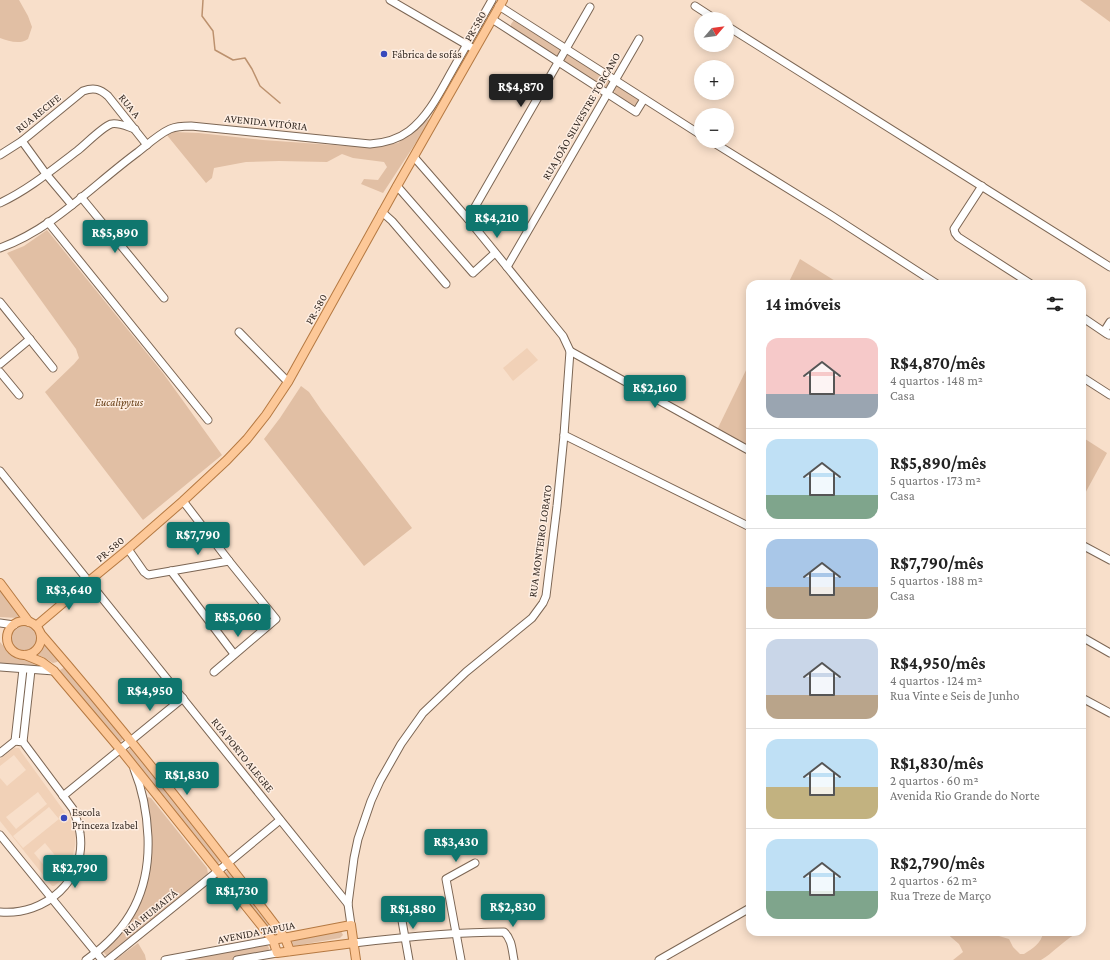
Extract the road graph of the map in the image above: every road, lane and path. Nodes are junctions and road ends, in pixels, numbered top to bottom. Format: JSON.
{"nodes":[{"id":1,"x":390,"y":0,"type":"edge"},
{"id":2,"x":492,"y":0,"type":"edge"},
{"id":3,"x":501,"y":3,"type":"edge"},
{"id":4,"x":695,"y":6,"type":"dead end"},
{"id":5,"x":590,"y":7,"type":"dead end"},
{"id":6,"x":704,"y":12,"type":"edge"},
{"id":7,"x":492,"y":19,"type":"junction"},
{"id":8,"x":734,"y":30,"type":"edge"},
{"id":9,"x":639,"y":39,"type":"dead end"},
{"id":10,"x":466,"y":45,"type":"junction"},
{"id":11,"x":474,"y":49,"type":"junction"},
{"id":12,"x":566,"y":49,"type":"junction"},
{"id":13,"x":559,"y":61,"type":"junction"},
{"id":14,"x":614,"y":80,"type":"junction"},
{"id":15,"x":90,"y":88,"type":"joint"},
{"id":16,"x":607,"y":93,"type":"junction"},
{"id":17,"x":644,"y":99,"type":"junction"},
{"id":18,"x":135,"y":129,"type":"junction"},
{"id":19,"x":694,"y":131,"type":"edge"},
{"id":20,"x":22,"y":141,"type":"junction"},
{"id":21,"x":147,"y":145,"type":"junction"},
{"id":22,"x":722,"y":148,"type":"edge"},
{"id":23,"x":0,"y":155,"type":"edge"},
{"id":24,"x":414,"y":157,"type":"junction"},
{"id":25,"x":46,"y":174,"type":"junction"},
{"id":26,"x":397,"y":186,"type":"junction"},
{"id":27,"x":982,"y":186,"type":"junction"},
{"id":28,"x":0,"y":194,"type":"edge"},
{"id":29,"x":81,"y":197,"type":"junction"},
{"id":30,"x":2,"y":202,"type":"edge"},
{"id":31,"x":72,"y":205,"type":"junction"},
{"id":32,"x":382,"y":212,"type":"junction"},
{"id":33,"x":468,"y":219,"type":"junction"},
{"id":34,"x":48,"y":222,"type":"junction"},
{"id":35,"x":0,"y":248,"type":"edge"},
{"id":36,"x":496,"y":253,"type":"junction"},
{"id":37,"x":507,"y":267,"type":"junction"},
{"id":38,"x":1110,"y":267,"type":"edge"},
{"id":39,"x":931,"y":280,"type":"edge"},
{"id":40,"x":1025,"y":280,"type":"edge"},
{"id":41,"x":446,"y":284,"type":"dead end"},
{"id":42,"x":164,"y":298,"type":"dead end"},
{"id":43,"x":0,"y":302,"type":"edge"},
{"id":44,"x":1086,"y":320,"type":"edge"},
{"id":45,"x":1110,"y":322,"type":"edge"},
{"id":46,"x":239,"y":332,"type":"dead end"},
{"id":47,"x":1109,"y":334,"type":"edge"},
{"id":48,"x":30,"y":339,"type":"junction"},
{"id":49,"x":570,"y":351,"type":"junction"},
{"id":50,"x":0,"y":364,"type":"edge"},
{"id":51,"x":53,"y":368,"type":"dead end"},
{"id":52,"x":0,"y":372,"type":"edge"},
{"id":53,"x":1086,"y":380,"type":"edge"},
{"id":54,"x":288,"y":382,"type":"junction"},
{"id":55,"x":18,"y":395,"type":"dead end"},
{"id":56,"x":1110,"y":395,"type":"edge"},
{"id":57,"x":208,"y":420,"type":"dead end"},
{"id":58,"x":564,"y":436,"type":"junction"},
{"id":59,"x":746,"y":449,"type":"edge"},
{"id":60,"x":0,"y":471,"type":"edge"},
{"id":61,"x":183,"y":501,"type":"junction"},
{"id":62,"x":746,"y":525,"type":"edge"},
{"id":63,"x":1086,"y":547,"type":"edge"},
{"id":64,"x":128,"y":549,"type":"junction"},
{"id":65,"x":1110,"y":560,"type":"edge"},
{"id":66,"x":228,"y":561,"type":"junction"},
{"id":67,"x":171,"y":571,"type":"junction"},
{"id":68,"x":89,"y":581,"type":"junction"},
{"id":69,"x":0,"y":583,"type":"edge"},
{"id":70,"x":0,"y":623,"type":"edge"},
{"id":71,"x":33,"y":624,"type":"junction"},
{"id":72,"x":14,"y":625,"type":"junction"},
{"id":73,"x":40,"y":634,"type":"junction"},
{"id":74,"x":0,"y":636,"type":"edge"},
{"id":75,"x":1086,"y":639,"type":"edge"},
{"id":76,"x":10,"y":647,"type":"junction"},
{"id":77,"x":1110,"y":652,"type":"edge"},
{"id":78,"x":234,"y":654,"type":"junction"},
{"id":79,"x":24,"y":655,"type":"junction"},
{"id":80,"x":64,"y":662,"type":"junction"},
{"id":81,"x":0,"y":667,"type":"edge"},
{"id":82,"x":23,"y":669,"type":"junction"},
{"id":83,"x":31,"y":670,"type":"junction"},
{"id":84,"x":54,"y":671,"type":"junction"},
{"id":85,"x":214,"y":672,"type":"dead end"},
{"id":86,"x":183,"y":698,"type":"junction"},
{"id":87,"x":1086,"y":700,"type":"edge"},
{"id":88,"x":1110,"y":713,"type":"edge"},
{"id":89,"x":15,"y":741,"type":"junction"},
{"id":90,"x":130,"y":741,"type":"junction"},
{"id":91,"x":23,"y":742,"type":"junction"},
{"id":92,"x":120,"y":749,"type":"junction"},
{"id":93,"x":0,"y":753,"type":"edge"},
{"id":94,"x":132,"y":765,"type":"junction"},
{"id":95,"x":63,"y":796,"type":"junction"},
{"id":96,"x":280,"y":820,"type":"junction"},
{"id":97,"x":0,"y":835,"type":"edge"},
{"id":98,"x":3,"y":845,"type":"edge"},
{"id":99,"x":228,"y":863,"type":"junction"},
{"id":100,"x":476,"y":864,"type":"dead end"},
{"id":101,"x":217,"y":872,"type":"junction"},
{"id":102,"x":52,"y":898,"type":"junction"},
{"id":103,"x":348,"y":904,"type":"junction"},
{"id":104,"x":399,"y":904,"type":"dead end"},
{"id":105,"x":746,"y":910,"type":"edge"},
{"id":106,"x":0,"y":912,"type":"edge"},
{"id":107,"x":351,"y":926,"type":"junction"},
{"id":108,"x":456,"y":933,"type":"junction"},
{"id":109,"x":404,"y":937,"type":"junction"},
{"id":110,"x":285,"y":938,"type":"junction"},
{"id":111,"x":273,"y":940,"type":"junction"},
{"id":112,"x":354,"y":943,"type":"junction"},
{"id":113,"x":290,"y":951,"type":"junction"},
{"id":114,"x":96,"y":952,"type":"junction"},
{"id":115,"x":277,"y":953,"type":"junction"},
{"id":116,"x":86,"y":960,"type":"edge"},
{"id":117,"x":102,"y":960,"type":"edge"},
{"id":118,"x":108,"y":960,"type":"edge"},
{"id":119,"x":165,"y":960,"type":"edge"},
{"id":120,"x":237,"y":960,"type":"edge"},
{"id":121,"x":356,"y":960,"type":"edge"},
{"id":122,"x":409,"y":960,"type":"edge"},
{"id":123,"x":461,"y":960,"type":"edge"},
{"id":124,"x":514,"y":960,"type":"edge"},
{"id":125,"x":659,"y":960,"type":"edge"}],
"edges":[{"from":1,"to":10,"type":"street"},
{"from":2,"to":10,"type":"street","name":"AVENIDA VITÓRIA"},
{"from":3,"to":7,"type":"main road","name":"PR-580","number":"PR-580"},
{"from":3,"to":12,"type":"street"},
{"from":4,"to":6,"type":"street"},
{"from":5,"to":12,"type":"street"},
{"from":7,"to":11,"type":"main road","name":"PR-580","number":"PR-580"},
{"from":7,"to":13,"type":"street"},
{"from":8,"to":27,"type":"street"},
{"from":9,"to":14,"type":"street","name":"RUA JOÃO SILVESTRE TORCANO"},
{"from":10,"to":11,"type":"street"},
{"from":10,"to":21,"type":"street","name":"AVENIDA VITÓRIA"},
{"from":11,"to":24,"type":"main road","name":"PR-580","number":"PR-580"},
{"from":12,"to":13,"type":"street"},
{"from":12,"to":14,"type":"street"},
{"from":13,"to":16,"type":"street"},
{"from":13,"to":33,"type":"street"},
{"from":14,"to":16,"type":"street","name":"RUA JOÃO SILVESTRE TORCANO"},
{"from":14,"to":17,"type":"street"},
{"from":15,"to":18,"type":"street","name":"RUA A"},
{"from":15,"to":20,"type":"street","name":"RUA RECIFE"},
{"from":16,"to":17,"type":"street"},
{"from":16,"to":37,"type":"street","name":"RUA JOÃO SILVESTRE TORCANO"},
{"from":17,"to":19,"type":"street"},
{"from":18,"to":21,"type":"street","name":"RUA A"},
{"from":18,"to":25,"type":"street"},
{"from":20,"to":23,"type":"street","name":"RUA RECIFE"},
{"from":20,"to":25,"type":"street"},
{"from":21,"to":29,"type":"street","name":"AVENIDA VITÓRIA"},
{"from":22,"to":39,"type":"street"},
{"from":24,"to":26,"type":"main road","name":"PR-580","number":"PR-580"},
{"from":24,"to":33,"type":"street"},
{"from":25,"to":30,"type":"street"},
{"from":25,"to":31,"type":"street"},
{"from":26,"to":32,"type":"main road","name":"PR-580","number":"PR-580"},
{"from":26,"to":36,"type":"street"},
{"from":27,"to":38,"type":"street"},
{"from":27,"to":40,"type":"street"},
{"from":28,"to":30,"type":"street"},
{"from":29,"to":31,"type":"street","name":"AVENIDA VITÓRIA"},
{"from":29,"to":42,"type":"street"},
{"from":31,"to":34,"type":"street","name":"AVENIDA VITÓRIA"},
{"from":32,"to":41,"type":"street"},
{"from":32,"to":54,"type":"main road","name":"PR-580","number":"PR-580"},
{"from":33,"to":36,"type":"street"},
{"from":34,"to":35,"type":"street","name":"AVENIDA VITÓRIA"},
{"from":34,"to":57,"type":"street"},
{"from":36,"to":37,"type":"street"},
{"from":37,"to":49,"type":"street"},
{"from":43,"to":48,"type":"street"},
{"from":44,"to":47,"type":"street"},
{"from":45,"to":47,"type":"street"},
{"from":46,"to":54,"type":"street"},
{"from":48,"to":50,"type":"street"},
{"from":48,"to":51,"type":"street"},
{"from":49,"to":58,"type":"street","name":"RUA MONTEIRO LOBATO"},
{"from":49,"to":59,"type":"street"},
{"from":52,"to":55,"type":"street"},
{"from":53,"to":56,"type":"street"},
{"from":54,"to":61,"type":"main road","name":"PR-580","number":"PR-580"},
{"from":58,"to":62,"type":"street"},
{"from":58,"to":103,"type":"street","name":"RUA MONTEIRO LOBATO"},
{"from":60,"to":68,"type":"street","name":"RUA PORTO ALEGRE"},
{"from":61,"to":64,"type":"main road","name":"PR-580","number":"PR-580"},
{"from":61,"to":66,"type":"street"},
{"from":63,"to":65,"type":"street"},
{"from":64,"to":67,"type":"street"},
{"from":64,"to":68,"type":"main road","name":"PR-580","number":"PR-580"},
{"from":66,"to":67,"type":"street"},
{"from":66,"to":78,"type":"street"},
{"from":67,"to":78,"type":"street"},
{"from":68,"to":71,"type":"main road","name":"PR-580"},
{"from":68,"to":86,"type":"street","name":"RUA PORTO ALEGRE"},
{"from":69,"to":71,"type":"main road"},
{"from":70,"to":72,"type":"street"},
{"from":71,"to":72,"type":"main road"},
{"from":71,"to":73,"type":"main road"},
{"from":72,"to":76,"type":"main road"},
{"from":73,"to":79,"type":"main road"},
{"from":73,"to":80,"type":"main road"},
{"from":74,"to":76,"type":"main road"},
{"from":75,"to":77,"type":"street"},
{"from":76,"to":79,"type":"main road"},
{"from":78,"to":85,"type":"street"},
{"from":79,"to":84,"type":"main road"},
{"from":80,"to":84,"type":"main road"},
{"from":80,"to":90,"type":"main road"},
{"from":81,"to":82,"type":"street"},
{"from":82,"to":83,"type":"street"},
{"from":82,"to":89,"type":"street"},
{"from":83,"to":84,"type":"street"},
{"from":83,"to":91,"type":"street"},
{"from":84,"to":92,"type":"main road"},
{"from":86,"to":90,"type":"street"},
{"from":86,"to":96,"type":"street","name":"RUA PORTO ALEGRE"},
{"from":87,"to":88,"type":"street"},
{"from":89,"to":91,"type":"street"},
{"from":89,"to":93,"type":"street"},
{"from":90,"to":92,"type":"street"},
{"from":90,"to":99,"type":"main road"},
{"from":91,"to":95,"type":"street"},
{"from":92,"to":94,"type":"main road"},
{"from":92,"to":95,"type":"street"},
{"from":94,"to":101,"type":"main road"},
{"from":94,"to":114,"type":"street"},
{"from":95,"to":102,"type":"street"},
{"from":96,"to":99,"type":"street","name":"RUA HUMAITÁ"},
{"from":96,"to":103,"type":"street","name":"RUA PORTO ALEGRE"},
{"from":97,"to":98,"type":"street"},
{"from":98,"to":102,"type":"street"},
{"from":99,"to":101,"type":"street","name":"RUA HUMAITÁ"},
{"from":99,"to":110,"type":"main road"},
{"from":100,"to":108,"type":"street"},
{"from":101,"to":111,"type":"main road"},
{"from":101,"to":118,"type":"street","name":"RUA HUMAITÁ"},
{"from":102,"to":106,"type":"street"},
{"from":102,"to":114,"type":"street"},
{"from":103,"to":107,"type":"street","name":"RUA MONTEIRO LOBATO"},
{"from":104,"to":109,"type":"street"},
{"from":105,"to":125,"type":"street"},
{"from":107,"to":110,"type":"main road","name":"AVENIDA TAPUIA"},
{"from":107,"to":112,"type":"main road","name":"RUA MONTEIRO LOBATO"},
{"from":108,"to":109,"type":"street"},
{"from":108,"to":123,"type":"street"},
{"from":108,"to":124,"type":"street"},
{"from":109,"to":112,"type":"street"},
{"from":109,"to":122,"type":"street"},
{"from":110,"to":111,"type":"main road","name":"AVENIDA TAPUIA"},
{"from":110,"to":113,"type":"main road"},
{"from":111,"to":115,"type":"main road"},
{"from":111,"to":119,"type":"street","name":"AVENIDA TAPUIA"},
{"from":112,"to":113,"type":"main road"},
{"from":112,"to":121,"type":"main road","name":"RUA MONTEIRO LOBATO"},
{"from":113,"to":115,"type":"main road"},
{"from":114,"to":116,"type":"street"},
{"from":114,"to":117,"type":"street"},
{"from":115,"to":120,"type":"street"}]}
